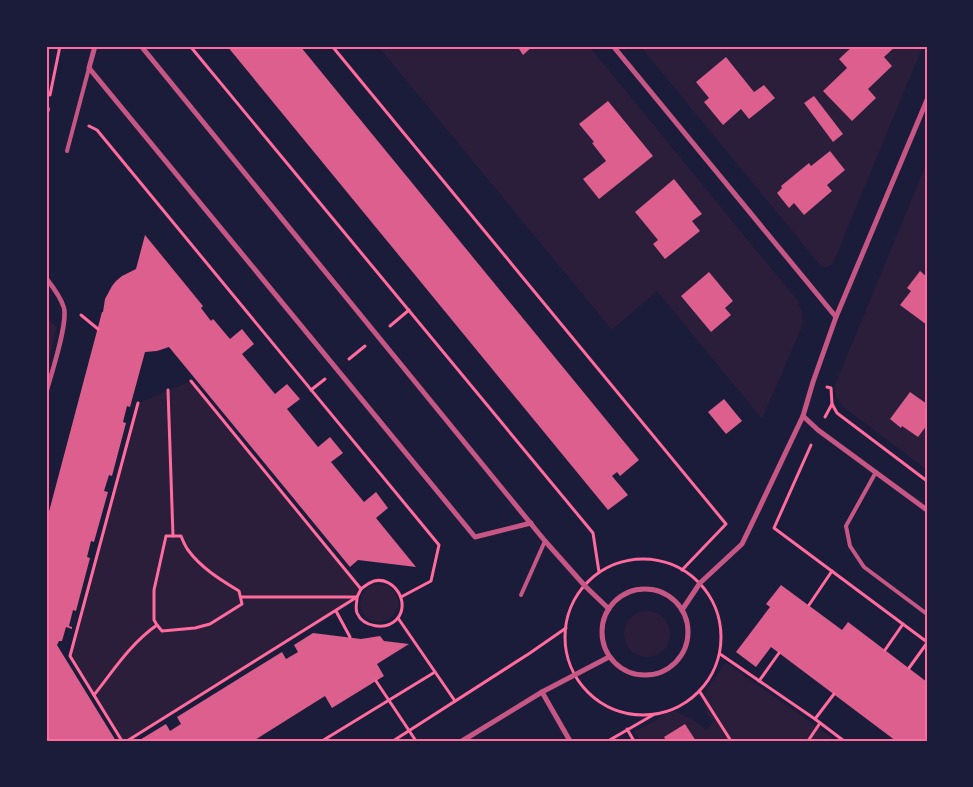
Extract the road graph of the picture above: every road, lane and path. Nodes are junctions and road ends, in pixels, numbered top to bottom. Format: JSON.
{"nodes":[{"id":1,"x":60,"y":46,"type":"edge"},
{"id":2,"x":95,"y":46,"type":"edge"},
{"id":3,"x":140,"y":46,"type":"edge"},
{"id":4,"x":190,"y":46,"type":"edge"},
{"id":5,"x":332,"y":46,"type":"edge"},
{"id":6,"x":614,"y":46,"type":"edge"},
{"id":7,"x":89,"y":68,"type":"junction"},
{"id":8,"x":927,"y":100,"type":"edge"},
{"id":9,"x":48,"y":108,"type":"joint"},
{"id":10,"x":46,"y":114,"type":"edge"},
{"id":11,"x":75,"y":120,"type":"junction"},
{"id":12,"x":67,"y":151,"type":"dead end"},
{"id":13,"x":46,"y":278,"type":"edge"},
{"id":14,"x":408,"y":310,"type":"junction"},
{"id":15,"x":836,"y":317,"type":"junction"},
{"id":16,"x":378,"y":335,"type":"junction"},
{"id":17,"x":337,"y":369,"type":"junction"},
{"id":18,"x":191,"y":381,"type":"dead end"},
{"id":19,"x":168,"y":390,"type":"dead end"},
{"id":20,"x":311,"y":390,"type":"junction"},
{"id":21,"x":46,"y":393,"type":"edge"},
{"id":22,"x":138,"y":403,"type":"dead end"},
{"id":23,"x":803,"y":416,"type":"junction"},
{"id":24,"x":876,"y":472,"type":"junction"},
{"id":25,"x":927,"y":510,"type":"edge"},
{"id":26,"x":531,"y":523,"type":"junction"},
{"id":27,"x":173,"y":536,"type":"junction"},
{"id":28,"x":546,"y":541,"type":"junction"},
{"id":29,"x":682,"y":570,"type":"junction"},
{"id":30,"x":832,"y":571,"type":"dead end"},
{"id":31,"x":599,"y":572,"type":"junction"},
{"id":32,"x":700,"y":583,"type":"junction"},
{"id":33,"x":585,"y":586,"type":"junction"},
{"id":34,"x":361,"y":590,"type":"junction"},
{"id":35,"x":521,"y":595,"type":"dead end"},
{"id":36,"x":401,"y":597,"type":"junction"},
{"id":37,"x":240,"y":598,"type":"junction"},
{"id":38,"x":357,"y":598,"type":"junction"},
{"id":39,"x":809,"y":605,"type":"dead end"},
{"id":40,"x":609,"y":609,"type":"junction"},
{"id":41,"x":682,"y":610,"type":"junction"},
{"id":42,"x":336,"y":611,"type":"junction"},
{"id":43,"x":927,"y":614,"type":"edge"},
{"id":44,"x":398,"y":618,"type":"junction"},
{"id":45,"x":903,"y":624,"type":"dead end"},
{"id":46,"x":157,"y":625,"type":"junction"},
{"id":47,"x":567,"y":628,"type":"junction"},
{"id":48,"x":350,"y":637,"type":"dead end"},
{"id":49,"x":927,"y":643,"type":"edge"},
{"id":50,"x":885,"y":650,"type":"dead end"},
{"id":51,"x":779,"y":653,"type":"dead end"},
{"id":52,"x":720,"y":654,"type":"junction"},
{"id":53,"x":610,"y":657,"type":"junction"},
{"id":54,"x":909,"y":668,"type":"dead end"},
{"id":55,"x":435,"y":672,"type":"junction"},
{"id":56,"x":575,"y":676,"type":"junction"},
{"id":57,"x":376,"y":681,"type":"dead end"},
{"id":58,"x":759,"y":681,"type":"junction"},
{"id":59,"x":542,"y":692,"type":"junction"},
{"id":60,"x":700,"y":692,"type":"junction"},
{"id":61,"x":834,"y":694,"type":"dead end"},
{"id":62,"x":94,"y":695,"type":"junction"},
{"id":63,"x":388,"y":700,"type":"junction"},
{"id":64,"x":455,"y":701,"type":"junction"},
{"id":65,"x":656,"y":714,"type":"junction"},
{"id":66,"x":815,"y":720,"type":"junction"},
{"id":67,"x":820,"y":723,"type":"junction"},
{"id":68,"x":627,"y":729,"type":"junction"},
{"id":69,"x":410,"y":731,"type":"junction"},
{"id":70,"x":122,"y":741,"type":"edge"},
{"id":71,"x":126,"y":741,"type":"edge"},
{"id":72,"x":322,"y":741,"type":"edge"},
{"id":73,"x":393,"y":741,"type":"edge"},
{"id":74,"x":416,"y":741,"type":"edge"},
{"id":75,"x":462,"y":741,"type":"edge"},
{"id":76,"x":570,"y":741,"type":"edge"},
{"id":77,"x":608,"y":741,"type":"edge"},
{"id":78,"x":634,"y":741,"type":"edge"},
{"id":79,"x":731,"y":741,"type":"edge"},
{"id":80,"x":808,"y":741,"type":"edge"},
{"id":81,"x":844,"y":741,"type":"edge"}],
"edges":[{"from":1,"to":9,"type":"path"},
{"from":2,"to":7,"type":"street"},
{"from":3,"to":16,"type":"street"},
{"from":4,"to":14,"type":"path"},
{"from":5,"to":29,"type":"path"},
{"from":6,"to":15,"type":"street"},
{"from":7,"to":11,"type":"lane"},
{"from":7,"to":17,"type":"street"},
{"from":8,"to":15,"type":"street"},
{"from":9,"to":10,"type":"street"},
{"from":11,"to":12,"type":"lane"},
{"from":11,"to":20,"type":"path"},
{"from":13,"to":21,"type":"street"},
{"from":14,"to":16,"type":"path"},
{"from":14,"to":31,"type":"path"},
{"from":15,"to":23,"type":"street"},
{"from":16,"to":17,"type":"path"},
{"from":16,"to":26,"type":"street"},
{"from":17,"to":20,"type":"path"},
{"from":17,"to":26,"type":"street"},
{"from":18,"to":34,"type":"path"},
{"from":19,"to":27,"type":"path"},
{"from":20,"to":36,"type":"path"},
{"from":22,"to":62,"type":"path"},
{"from":23,"to":24,"type":"street"},
{"from":23,"to":32,"type":"street"},
{"from":24,"to":25,"type":"street"},
{"from":24,"to":43,"type":"lane"},
{"from":26,"to":28,"type":"street"},
{"from":27,"to":37,"type":"path"},
{"from":27,"to":46,"type":"path"},
{"from":28,"to":33,"type":"street"},
{"from":28,"to":35,"type":"lane"},
{"from":29,"to":31,"type":"path"},
{"from":29,"to":32,"type":"path"},
{"from":30,"to":39,"type":"path"},
{"from":31,"to":33,"type":"path"},
{"from":32,"to":41,"type":"street"},
{"from":32,"to":52,"type":"path"},
{"from":33,"to":40,"type":"street"},
{"from":33,"to":47,"type":"path"},
{"from":34,"to":36,"type":"path"},
{"from":34,"to":38,"type":"path"},
{"from":36,"to":44,"type":"path"},
{"from":37,"to":38,"type":"path"},
{"from":37,"to":46,"type":"path"},
{"from":38,"to":42,"type":"path"},
{"from":38,"to":44,"type":"path"},
{"from":40,"to":41,"type":"street"},
{"from":40,"to":53,"type":"street"},
{"from":41,"to":53,"type":"street"},
{"from":42,"to":48,"type":"path"},
{"from":42,"to":71,"type":"path"},
{"from":44,"to":55,"type":"path"},
{"from":45,"to":50,"type":"path"},
{"from":46,"to":62,"type":"path"},
{"from":47,"to":56,"type":"path"},
{"from":47,"to":64,"type":"path"},
{"from":49,"to":54,"type":"path"},
{"from":51,"to":58,"type":"path"},
{"from":52,"to":58,"type":"path"},
{"from":52,"to":60,"type":"path"},
{"from":53,"to":56,"type":"street"},
{"from":55,"to":63,"type":"path"},
{"from":55,"to":64,"type":"path"},
{"from":56,"to":59,"type":"street"},
{"from":56,"to":65,"type":"path"},
{"from":57,"to":63,"type":"path"},
{"from":58,"to":66,"type":"path"},
{"from":59,"to":75,"type":"street"},
{"from":59,"to":76,"type":"street"},
{"from":60,"to":65,"type":"path"},
{"from":60,"to":79,"type":"path"},
{"from":61,"to":66,"type":"path"},
{"from":62,"to":70,"type":"path"},
{"from":63,"to":69,"type":"path"},
{"from":63,"to":72,"type":"path"},
{"from":64,"to":69,"type":"path"},
{"from":65,"to":68,"type":"path"},
{"from":66,"to":67,"type":"path"},
{"from":67,"to":80,"type":"path"},
{"from":67,"to":81,"type":"path"},
{"from":68,"to":77,"type":"path"},
{"from":68,"to":78,"type":"path"},
{"from":69,"to":73,"type":"path"},
{"from":69,"to":74,"type":"path"}]}
